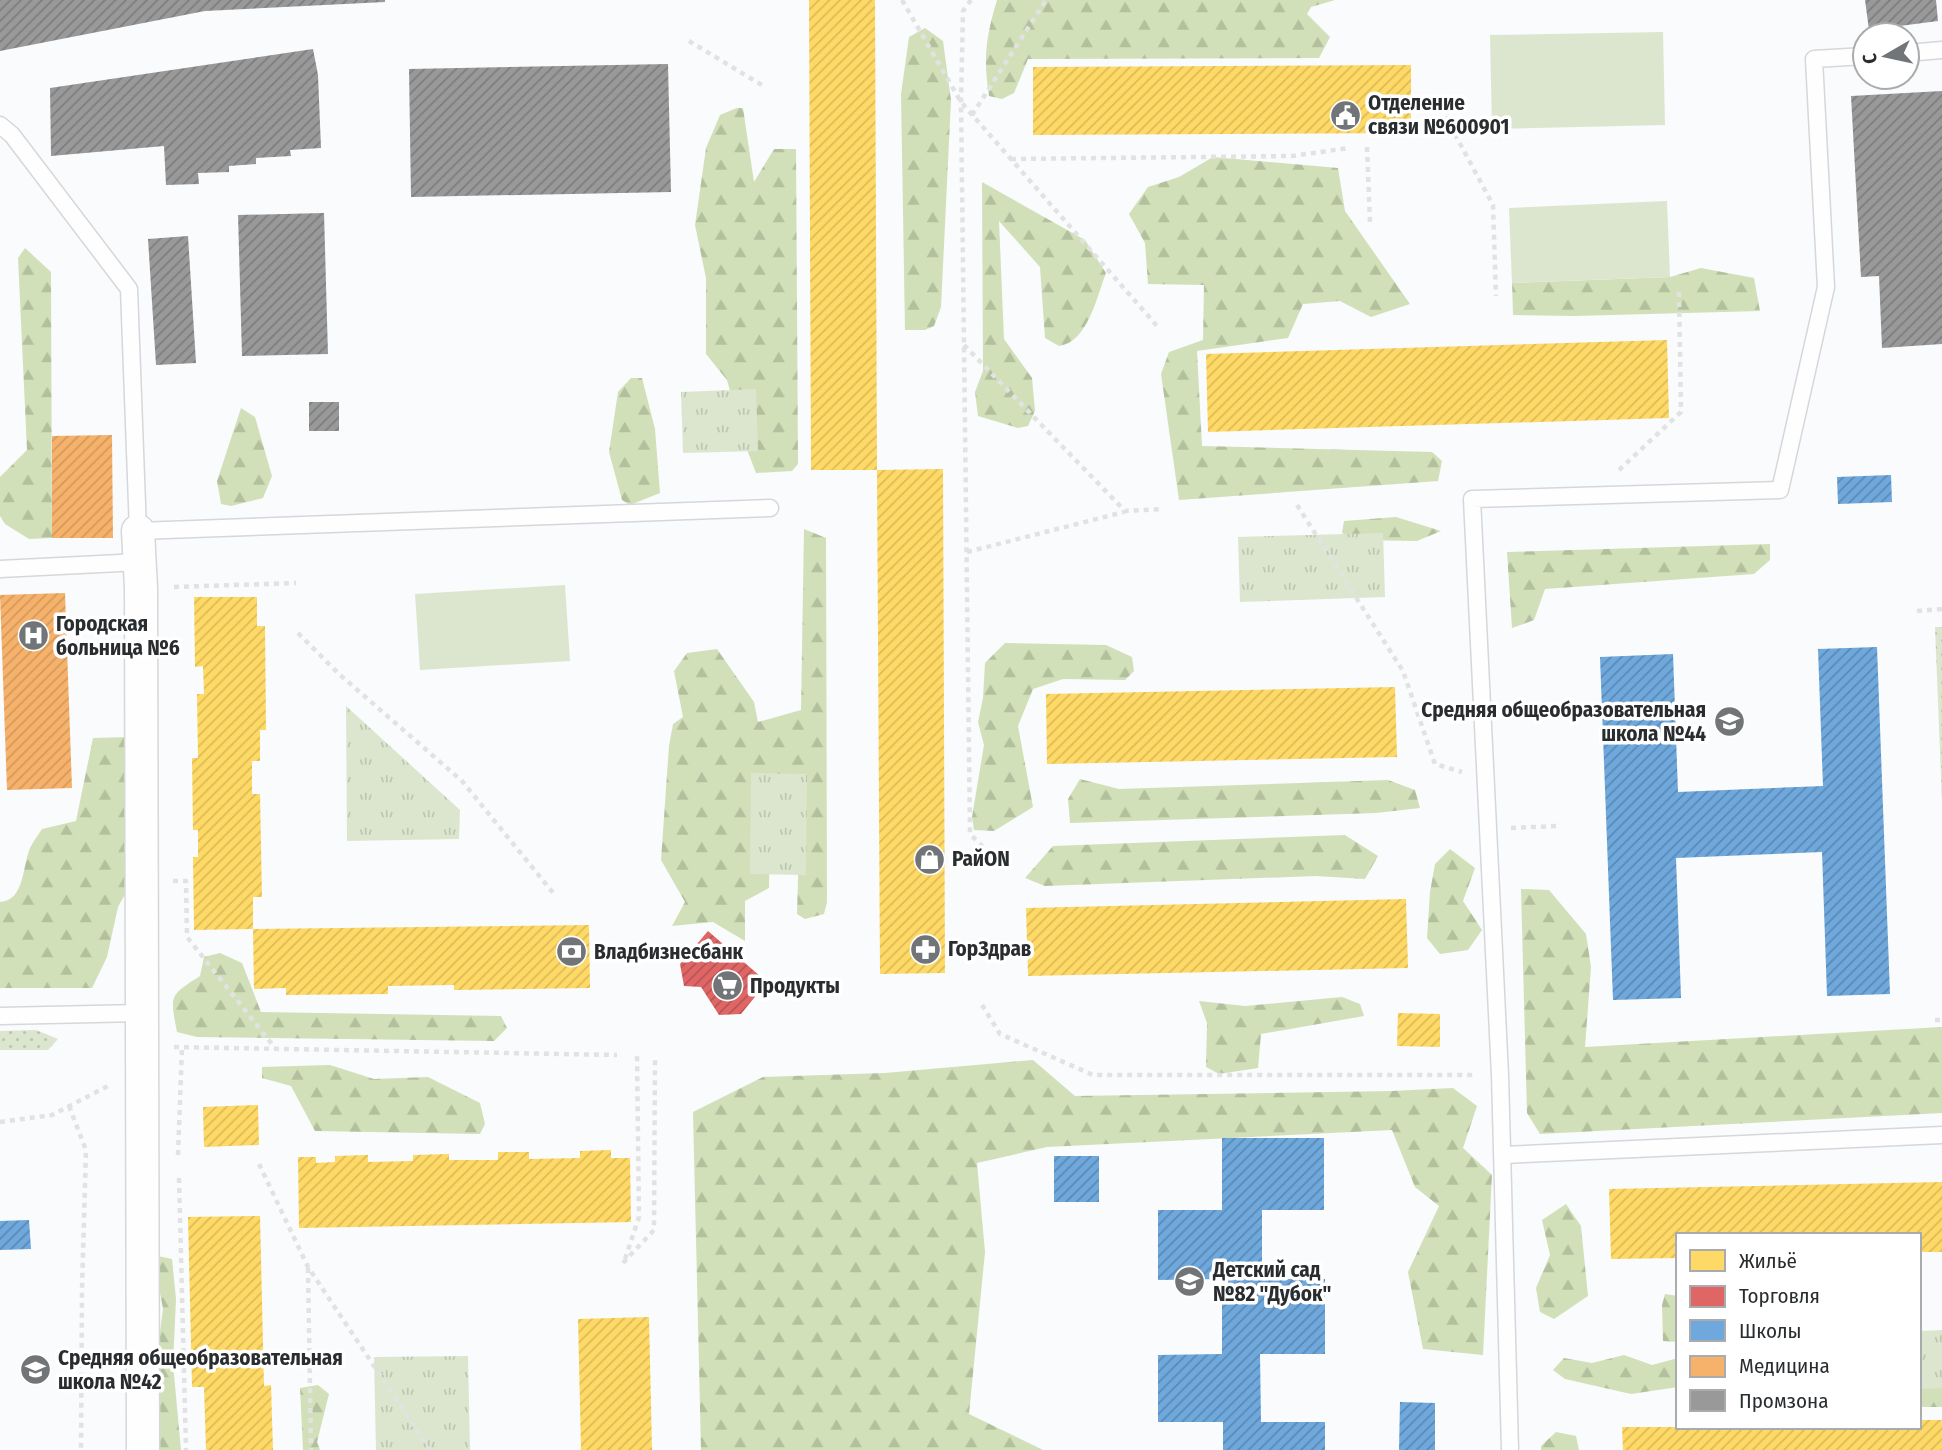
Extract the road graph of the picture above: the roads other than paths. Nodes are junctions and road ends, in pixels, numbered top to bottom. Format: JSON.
{"nodes":[{"id":1,"x":1942,"y":50,"type":"edge"},
{"id":2,"x":1921,"y":52,"type":"edge"},
{"id":3,"x":1851,"y":57,"type":"edge"},
{"id":4,"x":0,"y":125,"type":"edge"},
{"id":5,"x":770,"y":508,"type":"dead end"},
{"id":6,"x":138,"y":531,"type":"junction"},
{"id":7,"x":0,"y":569,"type":"edge"},
{"id":8,"x":140,"y":575,"type":"junction"},
{"id":9,"x":141,"y":1013,"type":"junction"},
{"id":10,"x":0,"y":1016,"type":"edge"},
{"id":11,"x":1942,"y":1135,"type":"edge"},
{"id":12,"x":1503,"y":1155,"type":"junction"},
{"id":13,"x":143,"y":1450,"type":"edge"},
{"id":14,"x":1510,"y":1450,"type":"edge"}],
"edges":[{"from":1,"to":2,"type":"lane"},
{"from":3,"to":12,"type":"lane"},
{"from":4,"to":6,"type":"lane"},
{"from":5,"to":6,"type":"lane"},
{"from":6,"to":8,"type":"street"},
{"from":7,"to":8,"type":"lane"},
{"from":8,"to":9,"type":"street"},
{"from":9,"to":10,"type":"lane"},
{"from":9,"to":13,"type":"street"},
{"from":11,"to":12,"type":"lane"},
{"from":12,"to":14,"type":"lane"}]}
